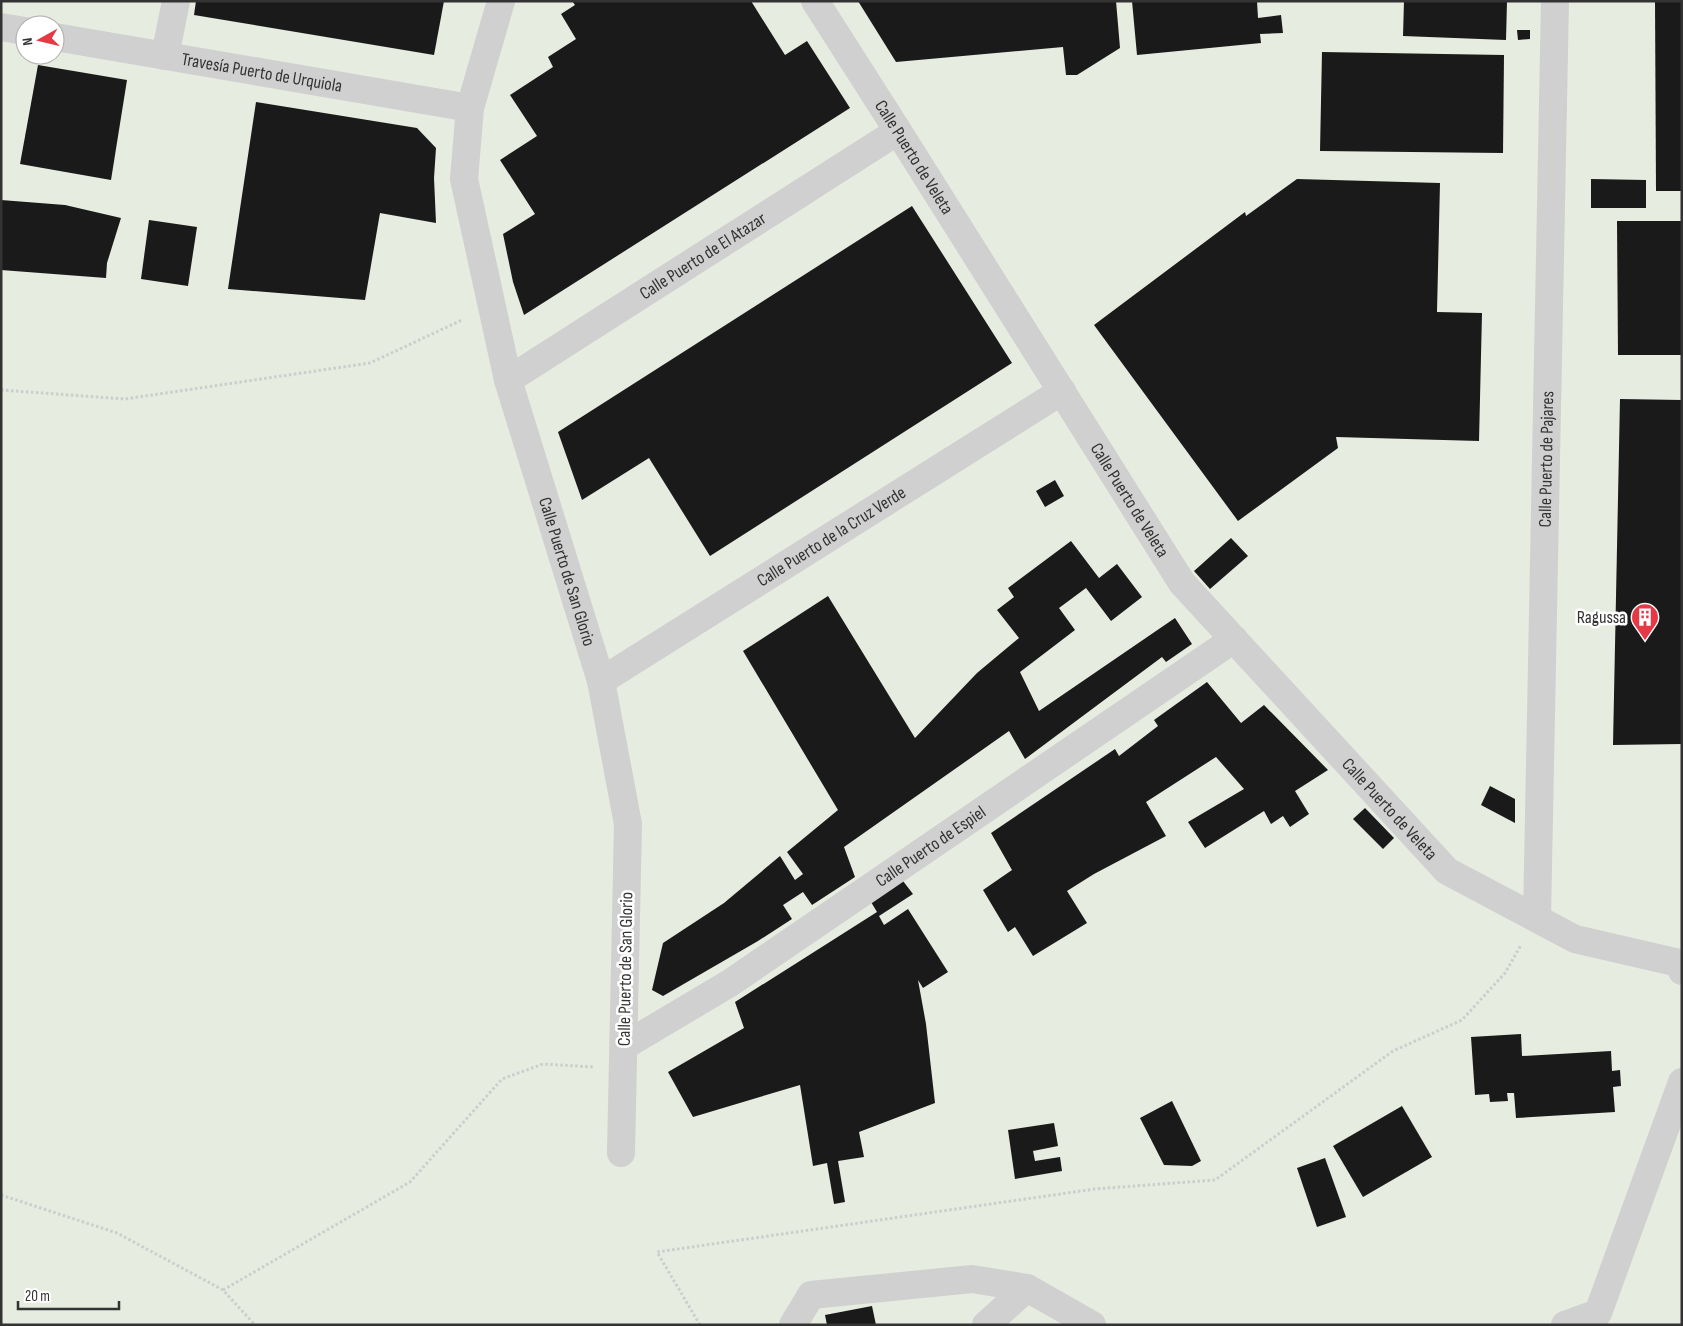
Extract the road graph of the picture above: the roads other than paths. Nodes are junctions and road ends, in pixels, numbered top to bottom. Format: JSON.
{"nodes":[{"id":1,"x":176,"y":1,"type":"edge"},
{"id":2,"x":501,"y":1,"type":"edge"},
{"id":3,"x":815,"y":1,"type":"edge"},
{"id":4,"x":1555,"y":1,"type":"edge"},
{"id":5,"x":1,"y":27,"type":"edge"},
{"id":6,"x":15,"y":29,"type":"edge"},
{"id":7,"x":65,"y":39,"type":"edge"},
{"id":8,"x":165,"y":56,"type":"junction"},
{"id":9,"x":470,"y":108,"type":"junction"},
{"id":10,"x":898,"y":130,"type":"junction"},
{"id":11,"x":508,"y":380,"type":"junction"},
{"id":12,"x":1062,"y":391,"type":"junction"},
{"id":13,"x":1234,"y":639,"type":"junction"},
{"id":14,"x":601,"y":682,"type":"junction"},
{"id":15,"x":1537,"y":918,"type":"junction"},
{"id":16,"x":1682,"y":971,"type":"edge"},
{"id":17,"x":623,"y":1056,"type":"junction"},
{"id":18,"x":1682,"y":1082,"type":"edge"},
{"id":19,"x":621,"y":1153,"type":"dead end"},
{"id":20,"x":1027,"y":1288,"type":"junction"},
{"id":21,"x":793,"y":1325,"type":"edge"},
{"id":22,"x":986,"y":1325,"type":"edge"},
{"id":23,"x":1092,"y":1325,"type":"edge"},
{"id":24,"x":1565,"y":1325,"type":"edge"}],
"edges":[{"from":1,"to":8,"type":"street"},
{"from":2,"to":9,"type":"street","name":"Calle Puerto de San Glorio"},
{"from":3,"to":10,"type":"street","name":"Calle Puerto de Veleta"},
{"from":4,"to":15,"type":"street","name":"Calle Puerto de Pajares"},
{"from":5,"to":6,"type":"street"},
{"from":7,"to":8,"type":"street","name":"Travesía Puerto de Urquiola"},
{"from":8,"to":9,"type":"street","name":"Travesía Puerto de Urquiola"},
{"from":9,"to":11,"type":"street","name":"Calle Puerto de San Glorio"},
{"from":10,"to":11,"type":"street","name":"Calle Puerto de El Atazar"},
{"from":10,"to":12,"type":"street","name":"Calle Puerto de Veleta"},
{"from":11,"to":14,"type":"street","name":"Calle Puerto de San Glorio"},
{"from":12,"to":13,"type":"street","name":"Calle Puerto de Veleta"},
{"from":12,"to":14,"type":"street","name":"Calle Puerto de la Cruz Verde"},
{"from":13,"to":15,"type":"street","name":"Calle Puerto de Veleta"},
{"from":13,"to":17,"type":"street","name":"Calle Puerto de Espiel"},
{"from":14,"to":17,"type":"street","name":"Calle Puerto de San Glorio"},
{"from":15,"to":16,"type":"street","name":"Calle Puerto de Veleta"},
{"from":17,"to":19,"type":"street","name":"Calle Puerto de San Glorio"},
{"from":18,"to":24,"type":"street"},
{"from":20,"to":21,"type":"street"},
{"from":20,"to":22,"type":"street"},
{"from":20,"to":23,"type":"street"}]}
